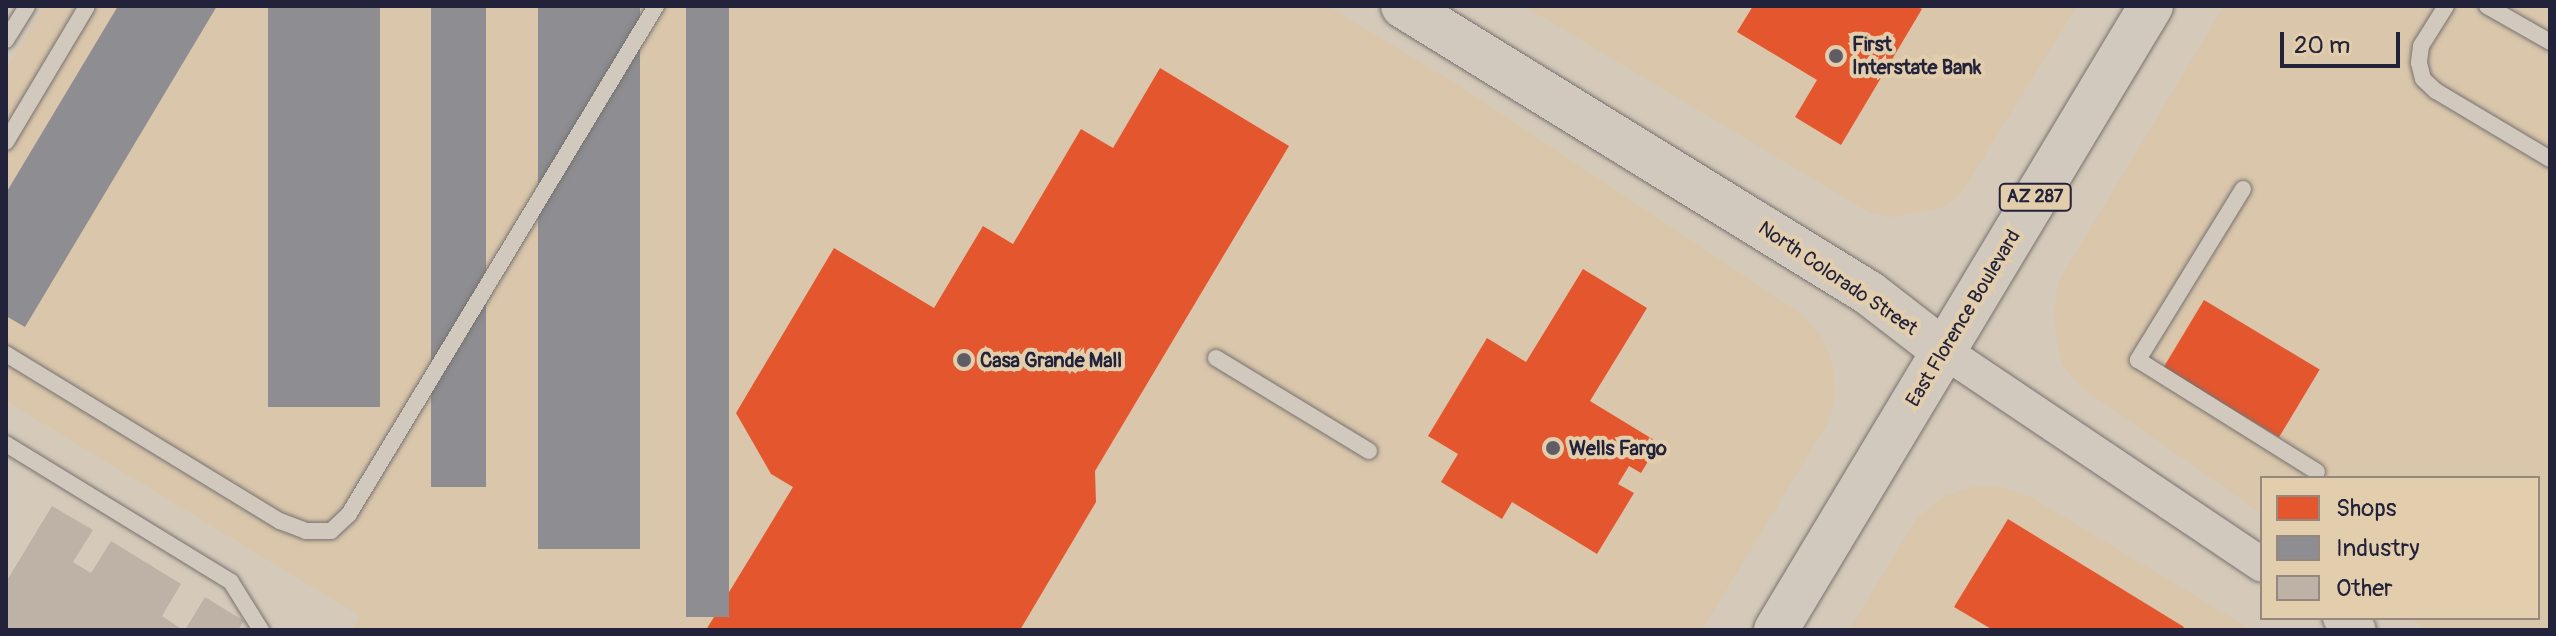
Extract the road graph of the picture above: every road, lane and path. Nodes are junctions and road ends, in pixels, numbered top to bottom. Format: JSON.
{"nodes":[{"id":1,"x":27,"y":6,"type":"edge"},
{"id":2,"x":87,"y":6,"type":"edge"},
{"id":3,"x":656,"y":6,"type":"edge"},
{"id":4,"x":1403,"y":6,"type":"edge"},
{"id":5,"x":2151,"y":6,"type":"edge"},
{"id":6,"x":2446,"y":6,"type":"edge"},
{"id":7,"x":2487,"y":6,"type":"edge"},
{"id":8,"x":8,"y":30,"type":"edge"},
{"id":9,"x":2550,"y":42,"type":"edge"},
{"id":10,"x":6,"y":142,"type":"edge"},
{"id":11,"x":2550,"y":159,"type":"edge"},
{"id":12,"x":2243,"y":189,"type":"dead end"},
{"id":13,"x":1944,"y":351,"type":"junction"},
{"id":14,"x":6,"y":354,"type":"edge"},
{"id":15,"x":1216,"y":358,"type":"dead end"},
{"id":16,"x":6,"y":444,"type":"edge"},
{"id":17,"x":1369,"y":451,"type":"dead end"},
{"id":18,"x":2317,"y":472,"type":"dead end"},
{"id":19,"x":2260,"y":564,"type":"edge"},
{"id":20,"x":261,"y":630,"type":"edge"},
{"id":21,"x":1776,"y":630,"type":"edge"}],
"edges":[{"from":1,"to":8,"type":"lane"},
{"from":2,"to":10,"type":"lane"},
{"from":3,"to":14,"type":"lane"},
{"from":4,"to":13,"type":"main road","name":"North Colorado Street"},
{"from":5,"to":13,"type":"main road","name":"East Florence Boulevard","number":"AZ 287"},
{"from":6,"to":11,"type":"lane"},
{"from":7,"to":9,"type":"lane"},
{"from":12,"to":18,"type":"lane"},
{"from":13,"to":19,"type":"street","name":"North Colorado Street"},
{"from":13,"to":21,"type":"main road","name":"East Florence Boulevard","number":"AZ 287"},
{"from":15,"to":17,"type":"lane"},
{"from":16,"to":20,"type":"lane"}]}
